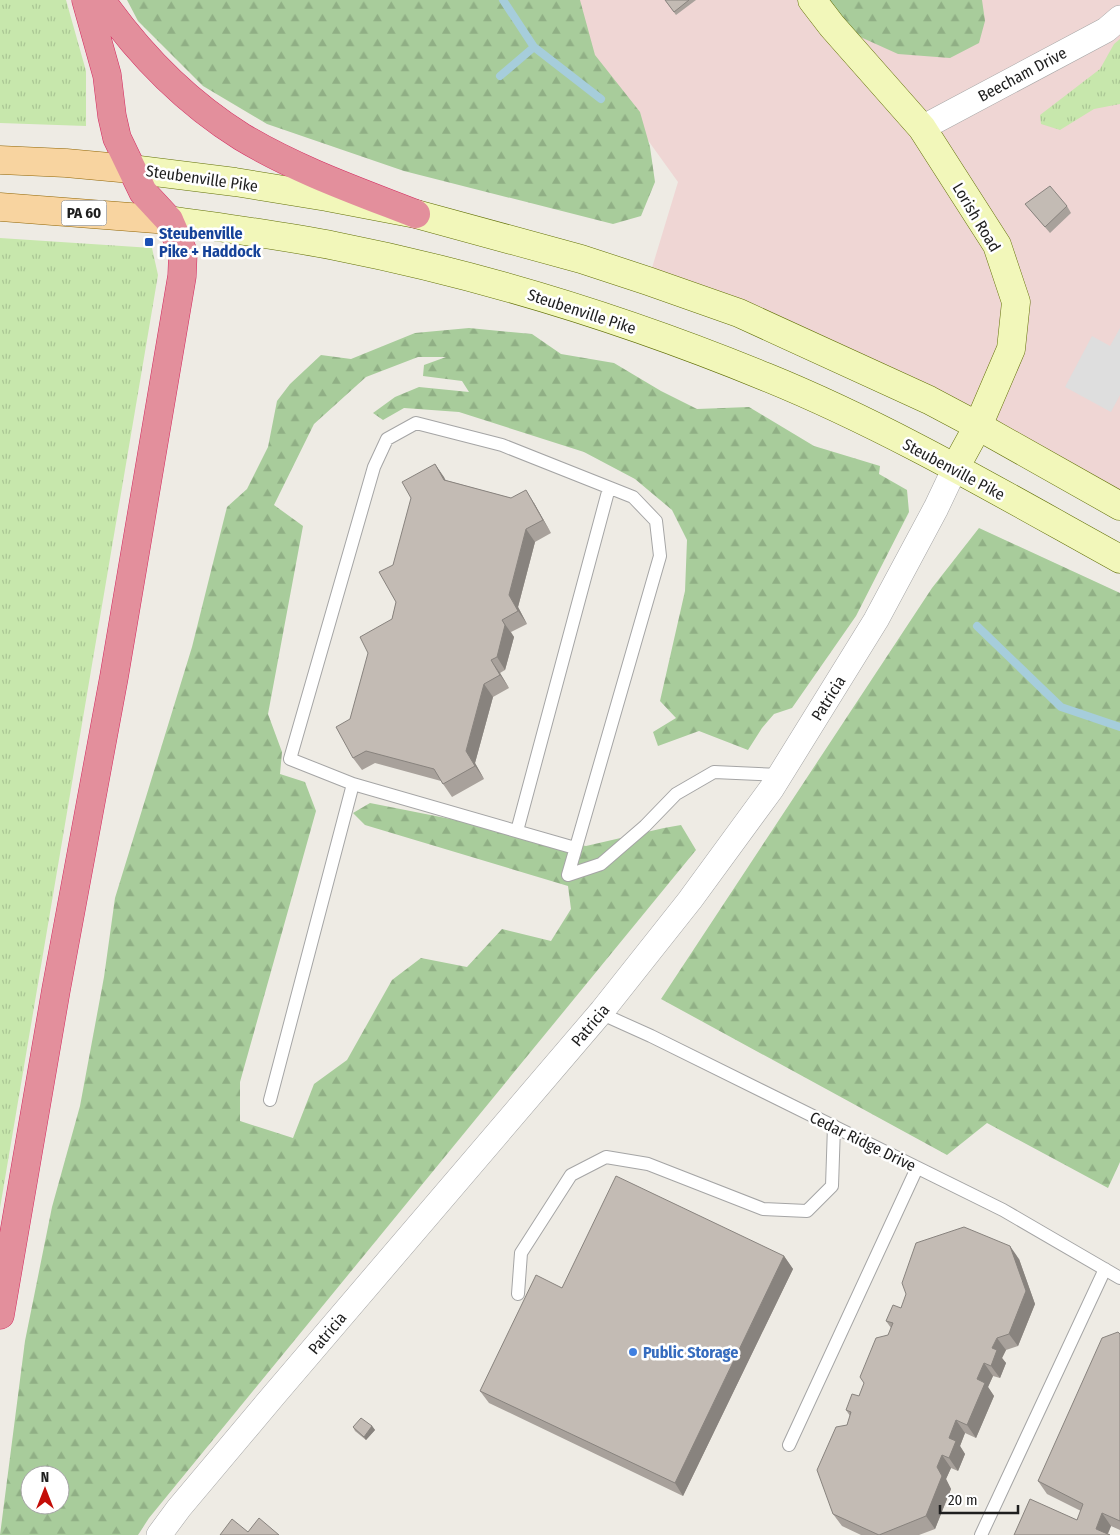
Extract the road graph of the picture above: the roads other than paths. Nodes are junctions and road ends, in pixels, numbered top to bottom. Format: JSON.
{"nodes":[{"id":1,"x":86,"y":0,"type":"edge"},
{"id":2,"x":101,"y":0,"type":"edge"},
{"id":3,"x":812,"y":0,"type":"edge"},
{"id":4,"x":1120,"y":18,"type":"edge"},
{"id":5,"x":922,"y":128,"type":"junction"},
{"id":6,"x":0,"y":160,"type":"edge"},
{"id":7,"x":131,"y":169,"type":"junction"},
{"id":8,"x":0,"y":207,"type":"edge"},
{"id":9,"x":416,"y":214,"type":"junction"},
{"id":10,"x":168,"y":220,"type":"junction"},
{"id":11,"x":978,"y":426,"type":"junction"},
{"id":12,"x":956,"y":468,"type":"junction"},
{"id":13,"x":609,"y":488,"type":"junction"},
{"id":14,"x":1120,"y":506,"type":"edge"},
{"id":15,"x":1120,"y":559,"type":"edge"},
{"id":16,"x":780,"y":775,"type":"junction"},
{"id":17,"x":353,"y":784,"type":"junction"},
{"id":18,"x":517,"y":831,"type":"junction"},
{"id":19,"x":576,"y":848,"type":"junction"},
{"id":20,"x":600,"y":1013,"type":"junction"},
{"id":21,"x":270,"y":1100,"type":"dead end"},
{"id":22,"x":834,"y":1126,"type":"junction"},
{"id":23,"x":917,"y":1168,"type":"junction"},
{"id":24,"x":1106,"y":1269,"type":"junction"},
{"id":25,"x":1120,"y":1278,"type":"edge"},
{"id":26,"x":518,"y":1294,"type":"dead end"},
{"id":27,"x":0,"y":1316,"type":"edge"},
{"id":28,"x":789,"y":1445,"type":"dead end"},
{"id":29,"x":159,"y":1535,"type":"edge"},
{"id":30,"x":981,"y":1535,"type":"edge"}],
"edges":[{"from":1,"to":7,"type":"highway"},
{"from":2,"to":9,"type":"highway"},
{"from":3,"to":5,"type":"main road","name":"Lorish Road"},
{"from":4,"to":5,"type":"street","name":"Beecham Drive"},
{"from":5,"to":11,"type":"main road","name":"Lorish Road"},
{"from":6,"to":7,"type":"main road","name":"Steubenville Pike"},
{"from":7,"to":9,"type":"main road","name":"Steubenville Pike"},
{"from":7,"to":10,"type":"highway"},
{"from":8,"to":10,"type":"main road","name":"Steubenville Pike","number":"PA 60"},
{"from":9,"to":11,"type":"main road","name":"Steubenville Pike"},
{"from":10,"to":12,"type":"main road","name":"Steubenville Pike","number":"PA 60"},
{"from":10,"to":27,"type":"highway"},
{"from":11,"to":12,"type":"main road","name":"Lorish Road"},
{"from":11,"to":14,"type":"main road","name":"Steubenville Pike"},
{"from":12,"to":15,"type":"main road","name":"Steubenville Pike","number":"PA 60"},
{"from":12,"to":16,"type":"street","name":"Patricia"},
{"from":13,"to":17,"type":"lane"},
{"from":13,"to":18,"type":"lane"},
{"from":13,"to":19,"type":"lane"},
{"from":16,"to":19,"type":"lane"},
{"from":16,"to":20,"type":"street","name":"Patricia"},
{"from":17,"to":18,"type":"lane"},
{"from":17,"to":21,"type":"lane"},
{"from":18,"to":19,"type":"lane"},
{"from":20,"to":22,"type":"lane","name":"Cedar Ridge Drive"},
{"from":20,"to":29,"type":"street","name":"Patricia"},
{"from":22,"to":23,"type":"lane","name":"Cedar Ridge Drive"},
{"from":22,"to":26,"type":"lane"},
{"from":23,"to":24,"type":"lane","name":"Cedar Ridge Drive"},
{"from":23,"to":28,"type":"lane"},
{"from":24,"to":25,"type":"lane","name":"Cedar Ridge Drive"},
{"from":24,"to":30,"type":"lane"}]}
